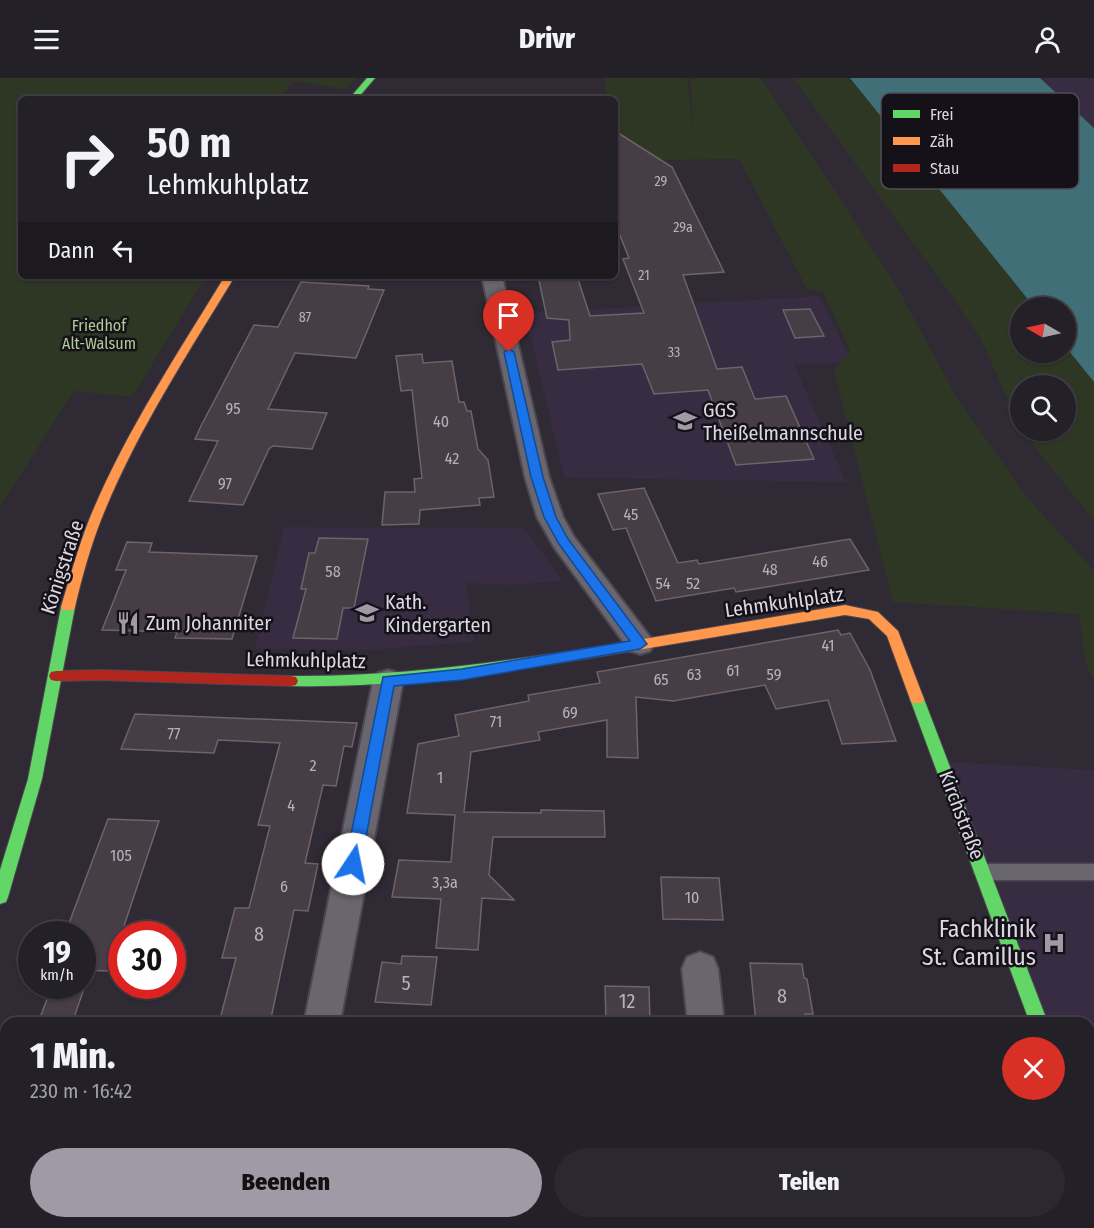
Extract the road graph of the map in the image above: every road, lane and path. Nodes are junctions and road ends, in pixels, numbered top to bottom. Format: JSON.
{"nodes":[{"id":1,"x":372,"y":78,"type":"edge"},
{"id":2,"x":359,"y":96,"type":"edge"},
{"id":3,"x":228,"y":279,"type":"edge"},
{"id":4,"x":493,"y":279,"type":"edge"},
{"id":5,"x":873,"y":615,"type":"joint"},
{"id":6,"x":640,"y":644,"type":"junction"},
{"id":7,"x":56,"y":676,"type":"junction"},
{"id":8,"x":388,"y":681,"type":"junction"},
{"id":9,"x":983,"y":872,"type":"junction"},
{"id":10,"x":1094,"y":872,"type":"edge"},
{"id":11,"x":0,"y":897,"type":"edge"},
{"id":12,"x":700,"y":969,"type":"dead end"},
{"id":13,"x":323,"y":1017,"type":"edge"},
{"id":14,"x":705,"y":1017,"type":"edge"},
{"id":15,"x":1037,"y":1017,"type":"edge"}],
"edges":[{"from":1,"to":2,"type":"street"},
{"from":3,"to":7,"type":"street","name":"Königstraße"},
{"from":4,"to":6,"type":"street"},
{"from":5,"to":6,"type":"street","name":"Lehmkuhlplatz"},
{"from":5,"to":9,"type":"street","name":"Kirchstraße"},
{"from":6,"to":8,"type":"street","name":"Lehmkuhlplatz"},
{"from":7,"to":8,"type":"street","name":"Lehmkuhlplatz"},
{"from":7,"to":11,"type":"street","name":"Königstraße"},
{"from":8,"to":13,"type":"street"},
{"from":9,"to":10,"type":"lane"},
{"from":9,"to":15,"type":"street","name":"Kirchstraße"},
{"from":12,"to":14,"type":"street"}]}
